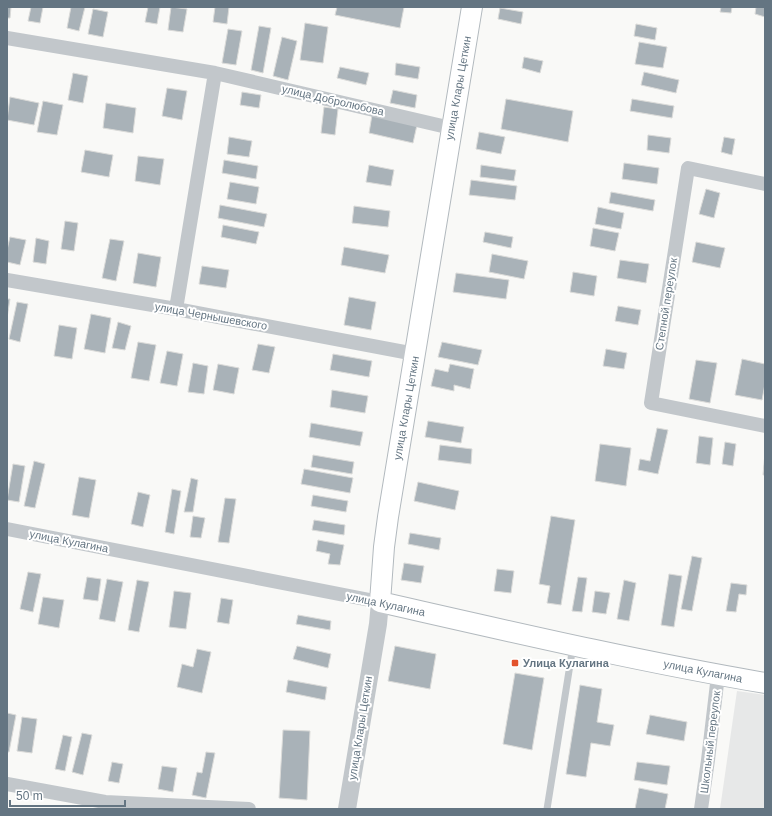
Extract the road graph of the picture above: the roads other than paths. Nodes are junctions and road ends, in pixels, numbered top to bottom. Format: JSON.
{"nodes":[{"id":1,"x":472,"y":7,"type":"edge"},
{"id":2,"x":7,"y":38,"type":"edge"},
{"id":3,"x":215,"y":73,"type":"junction"},
{"id":4,"x":451,"y":128,"type":"junction"},
{"id":5,"x":765,"y":184,"type":"edge"},
{"id":6,"x":7,"y":280,"type":"edge"},
{"id":7,"x":176,"y":309,"type":"junction"},
{"id":8,"x":415,"y":354,"type":"junction"},
{"id":9,"x":765,"y":426,"type":"edge"},
{"id":10,"x":7,"y":529,"type":"edge"},
{"id":11,"x":380,"y":602,"type":"junction"},
{"id":12,"x":574,"y":646,"type":"junction"},
{"id":13,"x":718,"y":675,"type":"junction"},
{"id":14,"x":765,"y":683,"type":"edge"},
{"id":15,"x":7,"y":784,"type":"edge"},
{"id":16,"x":249,"y":809,"type":"edge"},
{"id":17,"x":347,"y":809,"type":"edge"},
{"id":18,"x":547,"y":809,"type":"edge"},
{"id":19,"x":701,"y":809,"type":"edge"}],
"edges":[{"from":1,"to":4,"type":"main road","name":"улица Клары Цеткин"},
{"from":2,"to":3,"type":"street","name":"улица Добролюбова"},
{"from":3,"to":4,"type":"street","name":"улица Добролюбова"},
{"from":3,"to":7,"type":"street"},
{"from":4,"to":8,"type":"main road","name":"улица Клары Цеткин"},
{"from":5,"to":9,"type":"street","name":"Степной переулок"},
{"from":6,"to":7,"type":"street","name":"улица Чернышевского"},
{"from":7,"to":8,"type":"street","name":"улица Чернышевского"},
{"from":8,"to":11,"type":"main road","name":"улица Клары Цеткин"},
{"from":10,"to":11,"type":"street","name":"улица Кулагина"},
{"from":11,"to":12,"type":"main road","name":"улица Кулагина"},
{"from":11,"to":17,"type":"street","name":"улица Клары Цеткин"},
{"from":12,"to":13,"type":"main road","name":"улица Кулагина"},
{"from":12,"to":18,"type":"lane"},
{"from":13,"to":14,"type":"main road","name":"улица Кулагина"},
{"from":13,"to":19,"type":"street","name":"Школьный переулок"},
{"from":15,"to":16,"type":"street"}]}
